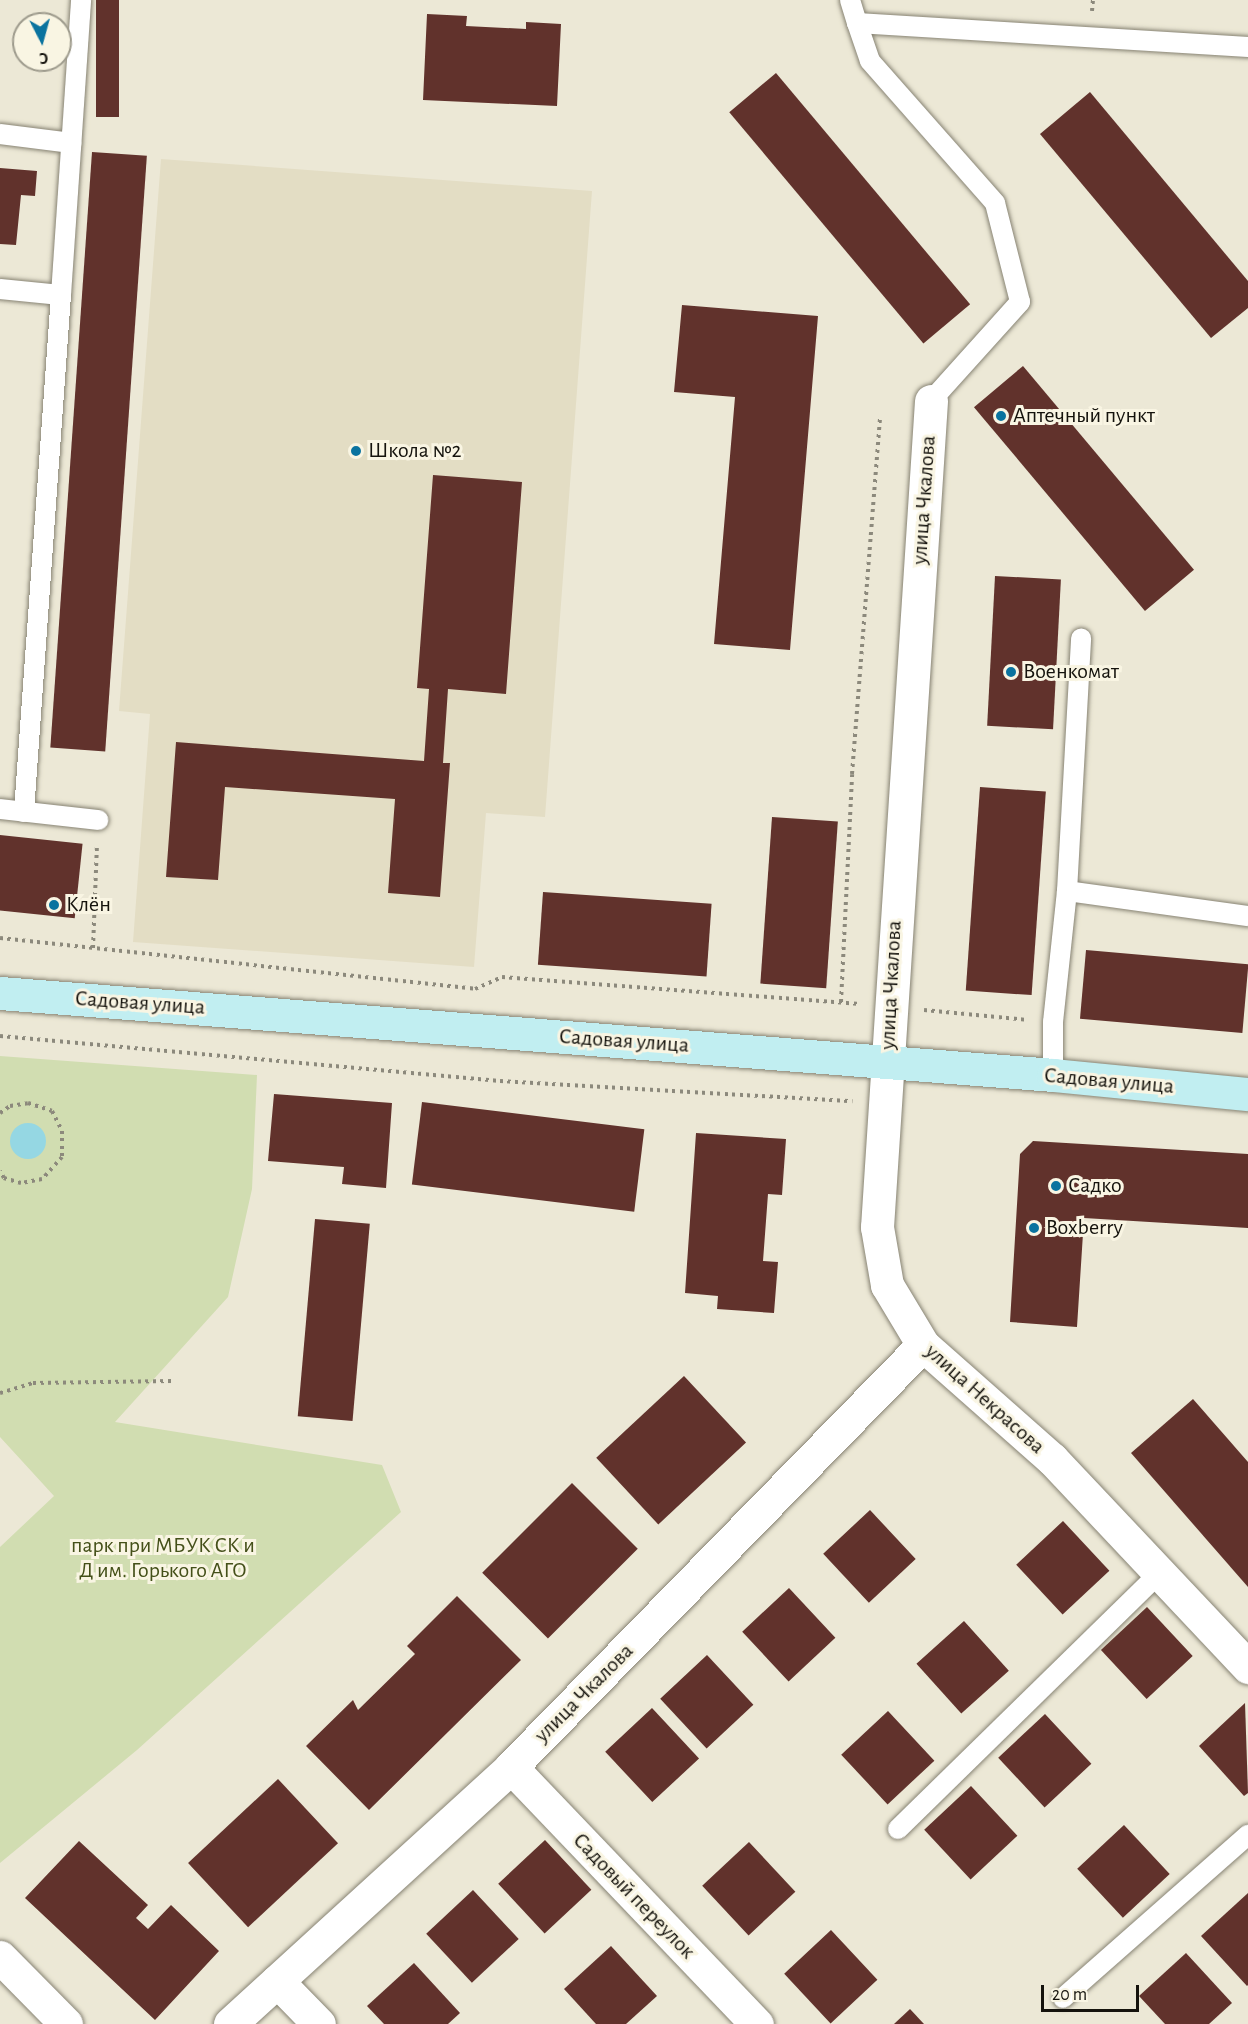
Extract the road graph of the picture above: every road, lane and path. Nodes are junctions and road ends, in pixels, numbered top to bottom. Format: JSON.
{"nodes":[{"id":1,"x":81,"y":0,"type":"edge"},
{"id":2,"x":850,"y":0,"type":"edge"},
{"id":3,"x":857,"y":23,"type":"junction"},
{"id":4,"x":1248,"y":47,"type":"edge"},
{"id":5,"x":0,"y":134,"type":"edge"},
{"id":6,"x":71,"y":144,"type":"junction"},
{"id":7,"x":0,"y":289,"type":"edge"},
{"id":8,"x":61,"y":295,"type":"junction"},
{"id":9,"x":931,"y":401,"type":"joint"},
{"id":10,"x":880,"y":417,"type":"dead end"},
{"id":11,"x":1081,"y":638,"type":"dead end"},
{"id":12,"x":0,"y":809,"type":"edge"},
{"id":13,"x":24,"y":812,"type":"junction"},
{"id":14,"x":98,"y":820,"type":"joint"},
{"id":15,"x":1067,"y":891,"type":"junction"},
{"id":16,"x":1248,"y":916,"type":"edge"},
{"id":17,"x":0,"y":938,"type":"edge"},
{"id":18,"x":93,"y":948,"type":"junction"},
{"id":19,"x":0,"y":993,"type":"edge"},
{"id":20,"x":841,"y":1002,"type":"junction"},
{"id":21,"x":889,"y":1006,"type":"junction"},
{"id":22,"x":1053,"y":1022,"type":"junction"},
{"id":23,"x":0,"y":1036,"type":"edge"},
{"id":24,"x":887,"y":1062,"type":"junction"},
{"id":25,"x":1053,"y":1075,"type":"junction"},
{"id":26,"x":1248,"y":1094,"type":"edge"},
{"id":27,"x":885,"y":1103,"type":"junction"},
{"id":28,"x":0,"y":1113,"type":"edge"},
{"id":29,"x":0,"y":1172,"type":"edge"},
{"id":30,"x":4,"y":1178,"type":"junction"},
{"id":31,"x":0,"y":1183,"type":"edge"},
{"id":32,"x":923,"y":1345,"type":"junction"},
{"id":33,"x":172,"y":1381,"type":"dead end"},
{"id":34,"x":0,"y":1393,"type":"edge"},
{"id":35,"x":1158,"y":1574,"type":"junction"},
{"id":36,"x":1248,"y":1667,"type":"edge"},
{"id":37,"x":511,"y":1767,"type":"junction"},
{"id":38,"x":898,"y":1829,"type":"dead end"},
{"id":39,"x":1248,"y":1835,"type":"edge"},
{"id":40,"x":0,"y":1957,"type":"edge"},
{"id":41,"x":277,"y":1982,"type":"junction"},
{"id":42,"x":1063,"y":1998,"type":"dead end"},
{"id":43,"x":66,"y":2024,"type":"edge"},
{"id":44,"x":230,"y":2024,"type":"edge"},
{"id":45,"x":319,"y":2024,"type":"edge"},
{"id":46,"x":757,"y":2024,"type":"edge"}],
"edges":[{"from":1,"to":6,"type":"lane"},
{"from":2,"to":3,"type":"lane"},
{"from":3,"to":4,"type":"lane"},
{"from":3,"to":9,"type":"lane","name":"улица Чкалова"},
{"from":5,"to":6,"type":"lane"},
{"from":6,"to":8,"type":"lane"},
{"from":7,"to":8,"type":"lane"},
{"from":8,"to":13,"type":"lane"},
{"from":9,"to":21,"type":"street","name":"улица Чкалова"},
{"from":10,"to":20,"type":"path"},
{"from":11,"to":15,"type":"lane"},
{"from":12,"to":13,"type":"lane"},
{"from":13,"to":14,"type":"lane"},
{"from":14,"to":18,"type":"path"},
{"from":15,"to":16,"type":"lane"},
{"from":15,"to":22,"type":"lane"},
{"from":17,"to":18,"type":"path"},
{"from":18,"to":20,"type":"path"},
{"from":19,"to":24,"type":"street","name":"Садовая улица"},
{"from":20,"to":21,"type":"path"},
{"from":21,"to":22,"type":"path"},
{"from":21,"to":24,"type":"street","name":"улица Чкалова"},
{"from":22,"to":25,"type":"lane"},
{"from":23,"to":27,"type":"path"},
{"from":24,"to":25,"type":"street","name":"Садовая улица"},
{"from":24,"to":27,"type":"street","name":"улица Некрасова"},
{"from":25,"to":26,"type":"street","name":"Садовая улица"},
{"from":27,"to":32,"type":"street","name":"улица Некрасова"},
{"from":28,"to":30,"type":"path"},
{"from":29,"to":30,"type":"path"},
{"from":30,"to":31,"type":"path"},
{"from":32,"to":35,"type":"street","name":"улица Некрасова"},
{"from":32,"to":37,"type":"street","name":"улица Чкалова"},
{"from":33,"to":34,"type":"path"},
{"from":35,"to":36,"type":"street","name":"улица Некрасова"},
{"from":35,"to":38,"type":"lane"},
{"from":37,"to":41,"type":"street","name":"улица Чкалова"},
{"from":37,"to":46,"type":"street","name":"Садовый переулок"},
{"from":39,"to":42,"type":"lane"},
{"from":40,"to":43,"type":"street"},
{"from":41,"to":44,"type":"street","name":"улица Чкалова"},
{"from":41,"to":45,"type":"street"}]}
